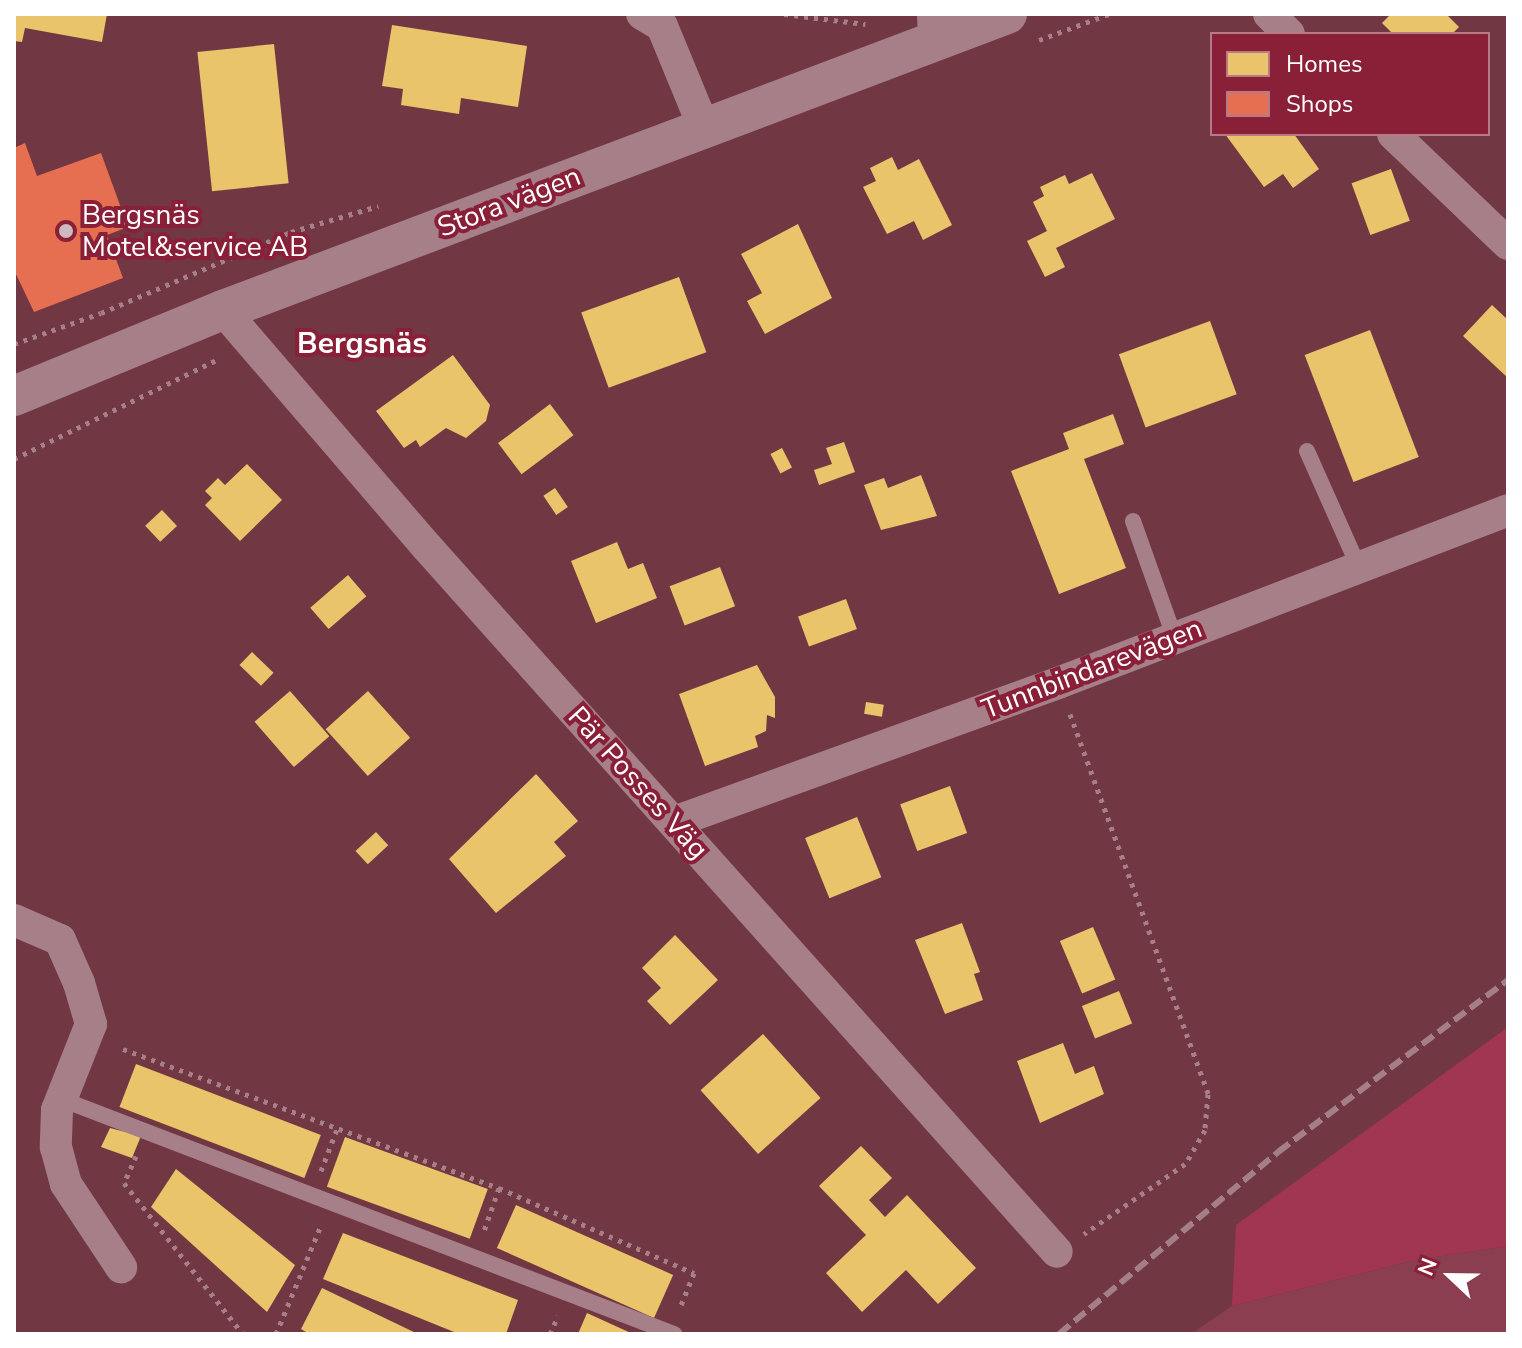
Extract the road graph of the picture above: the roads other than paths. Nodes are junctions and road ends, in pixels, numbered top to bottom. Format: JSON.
{"nodes":[{"id":1,"x":642,"y":14,"type":"edge"},
{"id":2,"x":1007,"y":14,"type":"edge"},
{"id":3,"x":1269,"y":14,"type":"edge"},
{"id":4,"x":933,"y":28,"type":"edge"},
{"id":5,"x":1287,"y":32,"type":"edge"},
{"id":6,"x":704,"y":128,"type":"junction"},
{"id":7,"x":1395,"y":136,"type":"edge"},
{"id":8,"x":1508,"y":244,"type":"edge"},
{"id":9,"x":223,"y":310,"type":"junction"},
{"id":10,"x":14,"y":396,"type":"edge"},
{"id":11,"x":1307,"y":451,"type":"dead end"},
{"id":12,"x":1508,"y":510,"type":"edge"},
{"id":13,"x":1133,"y":521,"type":"dead end"},
{"id":14,"x":1359,"y":568,"type":"junction"},
{"id":15,"x":1175,"y":639,"type":"junction"},
{"id":16,"x":674,"y":822,"type":"junction"},
{"id":17,"x":14,"y":920,"type":"edge"},
{"id":18,"x":61,"y":1099,"type":"junction"},
{"id":19,"x":1057,"y":1252,"type":"road end"},
{"id":20,"x":121,"y":1267,"type":"dead end"},
{"id":21,"x":672,"y":1333,"type":"edge"}],
"edges":[{"from":1,"to":6,"type":"street"},
{"from":2,"to":4,"type":"street","name":"Stora vägen"},
{"from":3,"to":5,"type":"street"},
{"from":4,"to":6,"type":"street","name":"Stora vägen"},
{"from":6,"to":9,"type":"street","name":"Stora vägen"},
{"from":7,"to":8,"type":"street"},
{"from":9,"to":10,"type":"street","name":"Stora vägen"},
{"from":9,"to":16,"type":"street","name":"Pär Posses Väg"},
{"from":11,"to":14,"type":"lane"},
{"from":12,"to":14,"type":"street","name":"Tunnbindarevägen"},
{"from":13,"to":15,"type":"lane"},
{"from":14,"to":15,"type":"street","name":"Tunnbindarevägen"},
{"from":15,"to":16,"type":"street","name":"Tunnbindarevägen"},
{"from":16,"to":19,"type":"street","name":"Pär Posses Väg"},
{"from":17,"to":18,"type":"street"},
{"from":18,"to":20,"type":"street"},
{"from":18,"to":21,"type":"lane"}]}
